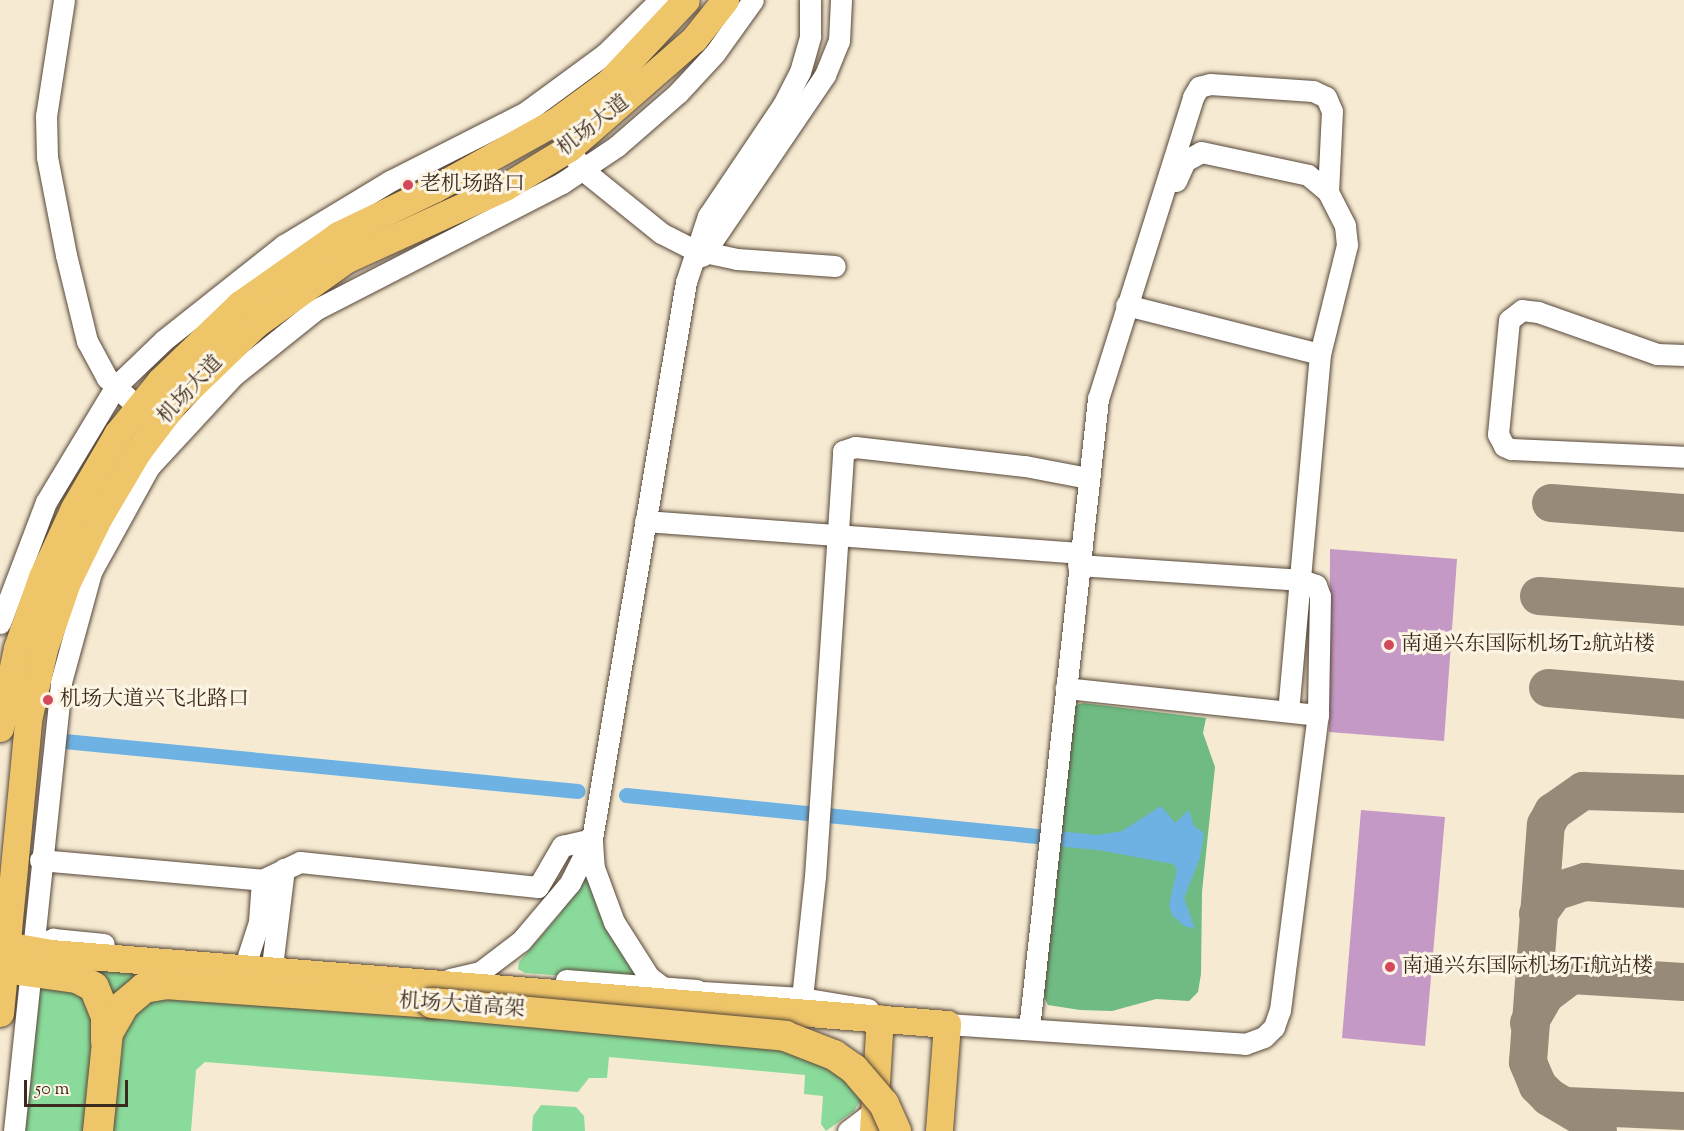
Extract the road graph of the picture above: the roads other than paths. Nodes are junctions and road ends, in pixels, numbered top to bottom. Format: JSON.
{"nodes":[{"id":1,"x":63,"y":0,"type":"edge"},
{"id":2,"x":660,"y":0,"type":"edge"},
{"id":3,"x":686,"y":0,"type":"edge"},
{"id":4,"x":725,"y":0,"type":"edge"},
{"id":5,"x":753,"y":0,"type":"edge"},
{"id":6,"x":810,"y":0,"type":"edge"},
{"id":7,"x":841,"y":0,"type":"edge"},
{"id":8,"x":576,"y":159,"type":"junction"},
{"id":9,"x":1328,"y":192,"type":"junction"},
{"id":10,"x":700,"y":251,"type":"junction"},
{"id":11,"x":835,"y":266,"type":"dead end"},
{"id":12,"x":1133,"y":307,"type":"junction"},
{"id":13,"x":1320,"y":354,"type":"junction"},
{"id":14,"x":1684,"y":355,"type":"edge"},
{"id":15,"x":116,"y":386,"type":"junction"},
{"id":16,"x":148,"y":417,"type":"junction"},
{"id":17,"x":1684,"y":457,"type":"edge"},
{"id":18,"x":1088,"y":478,"type":"junction"},
{"id":19,"x":645,"y":521,"type":"junction"},
{"id":20,"x":837,"y":536,"type":"junction"},
{"id":21,"x":1079,"y":559,"type":"junction"},
{"id":22,"x":1302,"y":580,"type":"junction"},
{"id":23,"x":0,"y":623,"type":"edge"},
{"id":24,"x":8,"y":648,"type":"edge"},
{"id":25,"x":1065,"y":688,"type":"junction"},
{"id":26,"x":1288,"y":711,"type":"junction"},
{"id":27,"x":1318,"y":715,"type":"junction"},
{"id":28,"x":0,"y":728,"type":"edge"},
{"id":29,"x":592,"y":839,"type":"junction"},
{"id":30,"x":40,"y":860,"type":"junction"},
{"id":31,"x":284,"y":869,"type":"junction"},
{"id":32,"x":262,"y":880,"type":"junction"},
{"id":33,"x":248,"y":956,"type":"junction"},
{"id":34,"x":9,"y":957,"type":"edge"},
{"id":35,"x":273,"y":958,"type":"junction"},
{"id":36,"x":211,"y":964,"type":"junction"},
{"id":37,"x":475,"y":974,"type":"junction"},
{"id":38,"x":154,"y":985,"type":"junction"},
{"id":39,"x":429,"y":993,"type":"junction"},
{"id":40,"x":657,"y":993,"type":"junction"},
{"id":41,"x":699,"y":997,"type":"junction"},
{"id":42,"x":802,"y":998,"type":"junction"},
{"id":43,"x":0,"y":1013,"type":"edge"},
{"id":44,"x":880,"y":1018,"type":"junction"},
{"id":45,"x":947,"y":1024,"type":"junction"},
{"id":46,"x":1029,"y":1029,"type":"junction"},
{"id":47,"x":106,"y":1041,"type":"junction"},
{"id":48,"x":887,"y":1126,"type":"edge"},
{"id":49,"x":14,"y":1131,"type":"edge"},
{"id":50,"x":98,"y":1131,"type":"edge"},
{"id":51,"x":848,"y":1131,"type":"edge"},
{"id":52,"x":939,"y":1131,"type":"edge"}],
"edges":[{"from":1,"to":15,"type":"street"},
{"from":2,"to":15,"type":"street"},
{"from":3,"to":16,"type":"main road","name":"机场大道"},
{"from":4,"to":8,"type":"main road","name":"机场大道"},
{"from":5,"to":8,"type":"street"},
{"from":6,"to":10,"type":"street"},
{"from":7,"to":10,"type":"street"},
{"from":8,"to":10,"type":"street"},
{"from":8,"to":16,"type":"main road","name":"机场大道"},
{"from":8,"to":30,"type":"street"},
{"from":9,"to":12,"type":"street"},
{"from":9,"to":12,"type":"street"},
{"from":9,"to":13,"type":"street"},
{"from":10,"to":11,"type":"street"},
{"from":10,"to":19,"type":"street"},
{"from":12,"to":13,"type":"street"},
{"from":12,"to":18,"type":"street"},
{"from":13,"to":22,"type":"street"},
{"from":14,"to":17,"type":"street"},
{"from":15,"to":16,"type":"street"},
{"from":15,"to":23,"type":"street"},
{"from":16,"to":24,"type":"main road","name":"机场大道"},
{"from":16,"to":34,"type":"main road","name":"机场大道"},
{"from":18,"to":20,"type":"street"},
{"from":18,"to":21,"type":"street"},
{"from":19,"to":20,"type":"street"},
{"from":19,"to":29,"type":"street"},
{"from":20,"to":21,"type":"street"},
{"from":20,"to":42,"type":"street"},
{"from":21,"to":22,"type":"street"},
{"from":21,"to":25,"type":"street"},
{"from":22,"to":26,"type":"street"},
{"from":22,"to":27,"type":"street"},
{"from":24,"to":28,"type":"main road","name":"机场大道"},
{"from":25,"to":26,"type":"street"},
{"from":25,"to":46,"type":"street"},
{"from":26,"to":27,"type":"street"},
{"from":27,"to":46,"type":"street"},
{"from":29,"to":31,"type":"street"},
{"from":29,"to":37,"type":"street"},
{"from":29,"to":40,"type":"street"},
{"from":30,"to":32,"type":"street"},
{"from":30,"to":34,"type":"street"},
{"from":31,"to":32,"type":"street"},
{"from":31,"to":35,"type":"street"},
{"from":32,"to":33,"type":"street"},
{"from":33,"to":34,"type":"street"},
{"from":33,"to":35,"type":"street"},
{"from":34,"to":36,"type":"main road"},
{"from":34,"to":43,"type":"main road","name":"机场大道"},
{"from":34,"to":47,"type":"highway"},
{"from":34,"to":49,"type":"street"},
{"from":35,"to":37,"type":"street"},
{"from":36,"to":38,"type":"highway"},
{"from":36,"to":39,"type":"main road"},
{"from":37,"to":39,"type":"street"},
{"from":37,"to":40,"type":"street"},
{"from":38,"to":39,"type":"highway","name":"机场大道高架"},
{"from":38,"to":47,"type":"highway"},
{"from":39,"to":40,"type":"main road"},
{"from":39,"to":48,"type":"highway","name":"机场大道高架","bridge":true},
{"from":40,"to":41,"type":"main road"},
{"from":41,"to":42,"type":"street"},
{"from":41,"to":44,"type":"main road"},
{"from":42,"to":44,"type":"street"},
{"from":44,"to":45,"type":"main road"},
{"from":44,"to":48,"type":"main road"},
{"from":45,"to":46,"type":"street"},
{"from":45,"to":52,"type":"main road"},
{"from":47,"to":50,"type":"highway"},
{"from":48,"to":51,"type":"street"}]}
